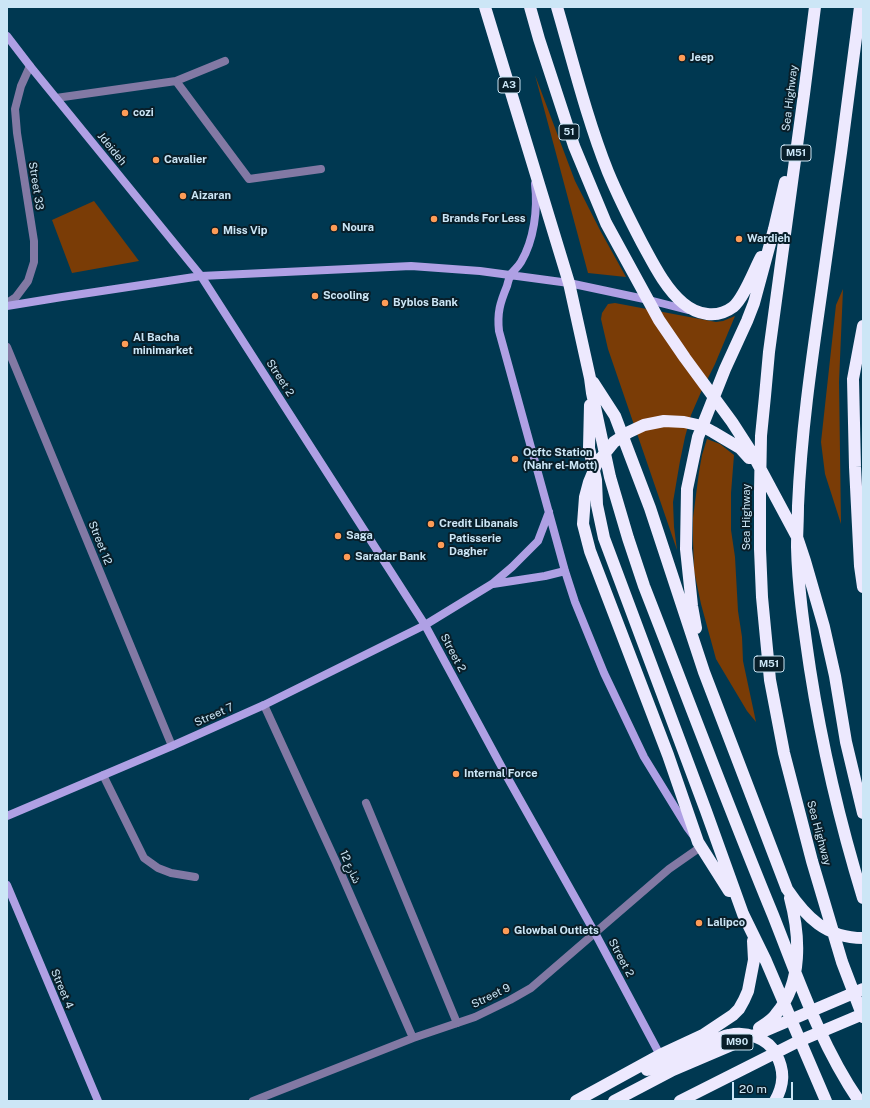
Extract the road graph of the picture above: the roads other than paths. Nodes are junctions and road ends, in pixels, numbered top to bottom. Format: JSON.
{"nodes":[{"id":1,"x":485,"y":7,"type":"edge"},
{"id":2,"x":530,"y":7,"type":"edge"},
{"id":3,"x":557,"y":7,"type":"edge"},
{"id":4,"x":815,"y":7,"type":"edge"},
{"id":5,"x":860,"y":7,"type":"edge"},
{"id":6,"x":7,"y":36,"type":"edge"},
{"id":7,"x":225,"y":61,"type":"dead end"},
{"id":8,"x":30,"y":66,"type":"junction"},
{"id":9,"x":176,"y":81,"type":"junction"},
{"id":10,"x":804,"y":94,"type":"junction"},
{"id":11,"x":56,"y":98,"type":"junction"},
{"id":12,"x":533,"y":164,"type":"junction"},
{"id":13,"x":322,"y":169,"type":"dead end"},
{"id":14,"x":774,"y":229,"type":"junction"},
{"id":15,"x":511,"y":275,"type":"junction"},
{"id":16,"x":201,"y":276,"type":"junction"},
{"id":17,"x":569,"y":283,"type":"junction"},
{"id":18,"x":7,"y":303,"type":"edge"},
{"id":19,"x":7,"y":306,"type":"edge"},
{"id":20,"x":696,"y":312,"type":"junction"},
{"id":21,"x":863,"y":326,"type":"edge"},
{"id":22,"x":7,"y":347,"type":"edge"},
{"id":23,"x":590,"y":378,"type":"junction"},
{"id":24,"x":762,"y":472,"type":"junction"},
{"id":25,"x":548,"y":512,"type":"junction"},
{"id":26,"x":564,"y":571,"type":"junction"},
{"id":27,"x":492,"y":584,"type":"junction"},
{"id":28,"x":863,"y":586,"type":"edge"},
{"id":29,"x":425,"y":625,"type":"junction"},
{"id":30,"x":704,"y":672,"type":"junction"},
{"id":31,"x":264,"y":705,"type":"junction"},
{"id":32,"x":172,"y":746,"type":"junction"},
{"id":33,"x":103,"y":775,"type":"junction"},
{"id":34,"x":366,"y":803,"type":"dead end"},
{"id":35,"x":863,"y":813,"type":"edge"},
{"id":36,"x":7,"y":816,"type":"edge"},
{"id":37,"x":700,"y":844,"type":"junction"},
{"id":38,"x":195,"y":878,"type":"dead end"},
{"id":39,"x":7,"y":885,"type":"edge"},
{"id":40,"x":787,"y":889,"type":"junction"},
{"id":41,"x":863,"y":898,"type":"edge"},
{"id":42,"x":743,"y":914,"type":"junction"},
{"id":43,"x":596,"y":933,"type":"junction"},
{"id":44,"x":752,"y":934,"type":"junction"},
{"id":45,"x":863,"y":938,"type":"edge"},
{"id":46,"x":863,"y":989,"type":"edge"},
{"id":47,"x":863,"y":1014,"type":"edge"},
{"id":48,"x":863,"y":1017,"type":"edge"},
{"id":49,"x":457,"y":1023,"type":"junction"},
{"id":50,"x":413,"y":1038,"type":"junction"},
{"id":51,"x":747,"y":1038,"type":"junction"},
{"id":52,"x":660,"y":1055,"type":"junction"},
{"id":53,"x":601,"y":1088,"type":"junction"},
{"id":54,"x":98,"y":1101,"type":"edge"},
{"id":55,"x":253,"y":1101,"type":"edge"},
{"id":56,"x":576,"y":1101,"type":"edge"},
{"id":57,"x":614,"y":1101,"type":"edge"},
{"id":58,"x":680,"y":1101,"type":"edge"},
{"id":59,"x":775,"y":1101,"type":"edge"},
{"id":60,"x":826,"y":1101,"type":"edge"},
{"id":61,"x":859,"y":1101,"type":"edge"}],
"edges":[{"from":1,"to":12,"type":"highway","number":"A3"},
{"from":2,"to":24,"type":"highway","number":"51"},
{"from":3,"to":20,"type":"highway"},
{"from":4,"to":10,"type":"highway","name":"Sea Highway","number":"M51"},
{"from":5,"to":41,"type":"highway"},
{"from":6,"to":8,"type":"street","name":"Jdeideh"},
{"from":7,"to":9,"type":"street"},
{"from":8,"to":11,"type":"street","name":"Jdeideh"},
{"from":8,"to":18,"type":"street","name":"Street 33"},
{"from":9,"to":11,"type":"street"},
{"from":9,"to":13,"type":"street"},
{"from":10,"to":14,"type":"highway"},
{"from":10,"to":48,"type":"highway","name":"Sea Highway","number":"M51"},
{"from":11,"to":16,"type":"street","name":"Jdeideh"},
{"from":12,"to":15,"type":"street"},
{"from":12,"to":17,"type":"highway"},
{"from":14,"to":20,"type":"highway"},
{"from":14,"to":30,"type":"highway"},
{"from":15,"to":16,"type":"street"},
{"from":15,"to":17,"type":"street"},
{"from":15,"to":25,"type":"street"},
{"from":16,"to":19,"type":"street"},
{"from":16,"to":29,"type":"street","name":"Street 2"},
{"from":17,"to":20,"type":"street"},
{"from":17,"to":23,"type":"highway"},
{"from":21,"to":28,"type":"highway"},
{"from":22,"to":32,"type":"street","name":"Street 12"},
{"from":23,"to":30,"type":"highway"},
{"from":23,"to":42,"type":"highway"},
{"from":23,"to":61,"type":"highway"},
{"from":24,"to":35,"type":"highway"},
{"from":24,"to":37,"type":"highway"},
{"from":25,"to":26,"type":"street"},
{"from":25,"to":27,"type":"street","name":"Street 7"},
{"from":26,"to":27,"type":"street"},
{"from":26,"to":37,"type":"street"},
{"from":27,"to":29,"type":"street","name":"Street 7"},
{"from":29,"to":31,"type":"street","name":"Street 7"},
{"from":29,"to":43,"type":"street","name":"Street 2"},
{"from":30,"to":40,"type":"highway"},
{"from":31,"to":32,"type":"street","name":"Street 7"},
{"from":31,"to":50,"type":"street","name":"شارع 12"},
{"from":32,"to":33,"type":"street","name":"Street 7"},
{"from":33,"to":36,"type":"street","name":"Street 7"},
{"from":33,"to":38,"type":"street"},
{"from":34,"to":49,"type":"street"},
{"from":37,"to":42,"type":"highway"},
{"from":37,"to":43,"type":"street","name":"Street 9"},
{"from":39,"to":54,"type":"street","name":"Street 4"},
{"from":40,"to":45,"type":"highway"},
{"from":40,"to":51,"type":"highway"},
{"from":42,"to":44,"type":"highway"},
{"from":43,"to":49,"type":"street","name":"Street 9"},
{"from":43,"to":52,"type":"street","name":"Street 2"},
{"from":44,"to":52,"type":"highway"},
{"from":44,"to":60,"type":"highway"},
{"from":46,"to":51,"type":"highway","number":"M90"},
{"from":47,"to":58,"type":"highway","number":"M90"},
{"from":49,"to":50,"type":"street","name":"Street 9"},
{"from":50,"to":55,"type":"street","name":"Street 9"},
{"from":51,"to":57,"type":"highway","number":"M90"},
{"from":52,"to":53,"type":"highway"},
{"from":53,"to":56,"type":"highway"},
{"from":53,"to":59,"type":"highway"}]}
